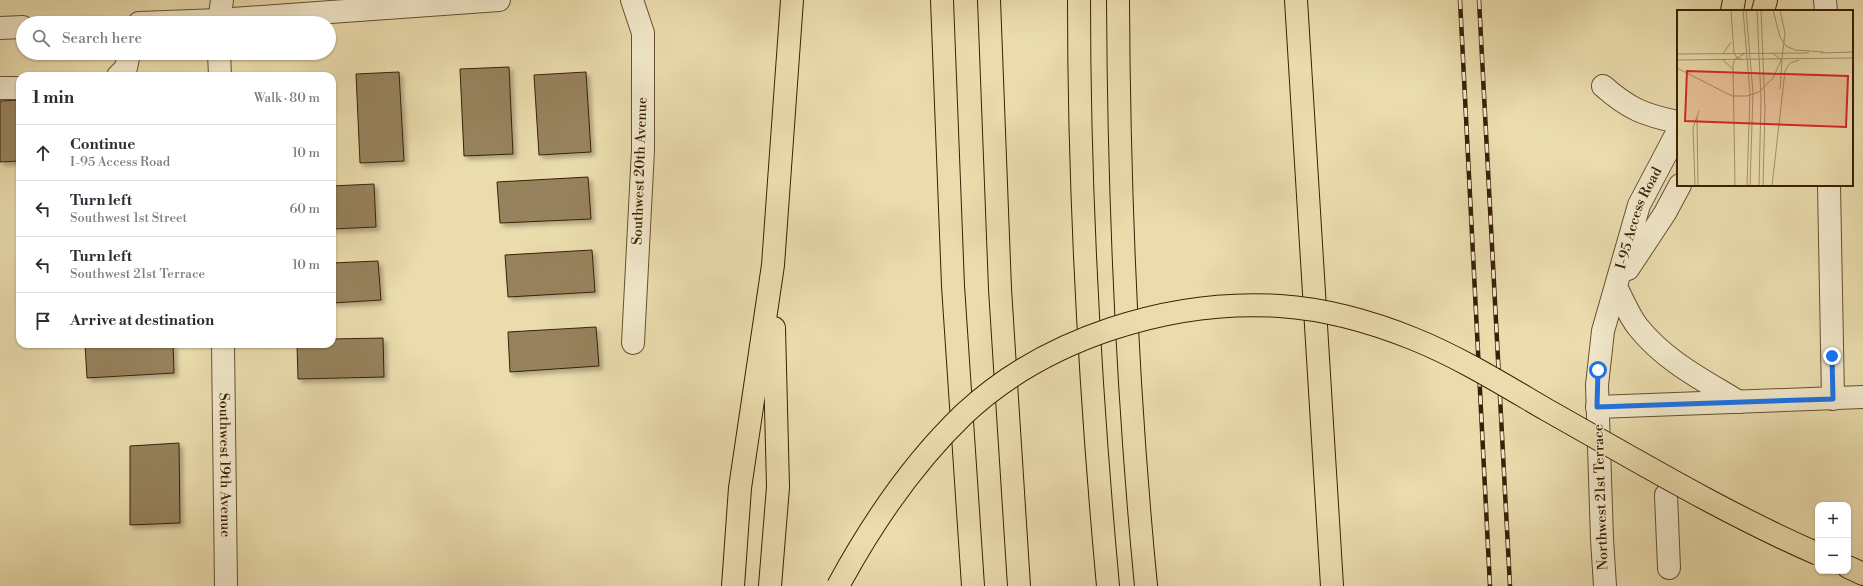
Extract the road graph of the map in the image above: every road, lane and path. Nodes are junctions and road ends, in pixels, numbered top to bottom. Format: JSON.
{"nodes":[{"id":1,"x":499,"y":0,"type":"edge"},
{"id":2,"x":632,"y":0,"type":"edge"},
{"id":3,"x":792,"y":0,"type":"edge"},
{"id":4,"x":942,"y":0,"type":"edge"},
{"id":5,"x":989,"y":0,"type":"edge"},
{"id":6,"x":1079,"y":0,"type":"edge"},
{"id":7,"x":1118,"y":0,"type":"edge"},
{"id":8,"x":1296,"y":0,"type":"edge"},
{"id":9,"x":1734,"y":0,"type":"edge"},
{"id":10,"x":1766,"y":0,"type":"edge"},
{"id":11,"x":1825,"y":0,"type":"edge"},
{"id":12,"x":1732,"y":10,"type":"edge"},
{"id":13,"x":1763,"y":10,"type":"edge"},
{"id":14,"x":1826,"y":10,"type":"edge"},
{"id":15,"x":220,"y":14,"type":"edge"},
{"id":16,"x":202,"y":16,"type":"edge"},
{"id":17,"x":16,"y":27,"type":"edge"},
{"id":18,"x":0,"y":28,"type":"edge"},
{"id":19,"x":128,"y":60,"type":"edge"},
{"id":20,"x":219,"y":60,"type":"edge"},
{"id":21,"x":122,"y":72,"type":"edge"},
{"id":22,"x":220,"y":72,"type":"edge"},
{"id":23,"x":1603,"y":86,"type":"dead end"},
{"id":24,"x":0,"y":88,"type":"edge"},
{"id":25,"x":16,"y":88,"type":"edge"},
{"id":26,"x":1677,"y":122,"type":"edge"},
{"id":27,"x":1677,"y":133,"type":"edge"},
{"id":28,"x":1679,"y":186,"type":"edge"},
{"id":29,"x":1829,"y":186,"type":"edge"},
{"id":30,"x":773,"y":265,"type":"junction"},
{"id":31,"x":1616,"y":287,"type":"junction"},
{"id":32,"x":633,"y":343,"type":"dead end"},
{"id":33,"x":223,"y":348,"type":"edge"},
{"id":34,"x":1863,"y":398,"type":"edge"},
{"id":35,"x":1833,"y":399,"type":"junction"},
{"id":36,"x":1739,"y":402,"type":"junction"},
{"id":37,"x":1597,"y":407,"type":"junction"},
{"id":38,"x":1666,"y":495,"type":"dead end"},
{"id":39,"x":1815,"y":553,"type":"edge"},
{"id":40,"x":1669,"y":568,"type":"dead end"},
{"id":41,"x":1851,"y":568,"type":"edge"},
{"id":42,"x":1863,"y":574,"type":"edge"},
{"id":43,"x":226,"y":586,"type":"edge"},
{"id":44,"x":733,"y":586,"type":"edge"},
{"id":45,"x":770,"y":586,"type":"edge"},
{"id":46,"x":838,"y":586,"type":"edge"},
{"id":47,"x":973,"y":586,"type":"edge"},
{"id":48,"x":1019,"y":586,"type":"edge"},
{"id":49,"x":1108,"y":586,"type":"edge"},
{"id":50,"x":1146,"y":586,"type":"edge"},
{"id":51,"x":1332,"y":586,"type":"edge"},
{"id":52,"x":1606,"y":586,"type":"edge"}],
"edges":[{"from":1,"to":15,"type":"street"},
{"from":2,"to":32,"type":"street","name":"Southwest 20th Avenue"},
{"from":3,"to":30,"type":"highway"},
{"from":4,"to":47,"type":"highway"},
{"from":5,"to":48,"type":"highway"},
{"from":6,"to":49,"type":"highway"},
{"from":7,"to":50,"type":"highway"},
{"from":8,"to":51,"type":"highway"},
{"from":9,"to":12,"type":"highway"},
{"from":10,"to":13,"type":"highway"},
{"from":11,"to":14,"type":"street"},
{"from":15,"to":16,"type":"street"},
{"from":17,"to":18,"type":"street"},
{"from":19,"to":21,"type":"street"},
{"from":20,"to":22,"type":"street"},
{"from":23,"to":26,"type":"street"},
{"from":24,"to":25,"type":"street"},
{"from":27,"to":31,"type":"street","name":"I-95 Access Road"},
{"from":28,"to":31,"type":"street","name":"I-95 Access Road"},
{"from":29,"to":35,"type":"street"},
{"from":30,"to":44,"type":"highway"},
{"from":30,"to":45,"type":"highway"},
{"from":31,"to":36,"type":"street"},
{"from":31,"to":37,"type":"street","name":"I-95 Access Road"},
{"from":33,"to":43,"type":"street","name":"Southwest 19th Avenue"},
{"from":34,"to":35,"type":"street"},
{"from":35,"to":36,"type":"street"},
{"from":36,"to":37,"type":"street"},
{"from":37,"to":52,"type":"street","name":"Northwest 21st Terrace"},
{"from":38,"to":40,"type":"street"},
{"from":39,"to":46,"type":"highway","bridge":true},
{"from":41,"to":42,"type":"highway"}]}
